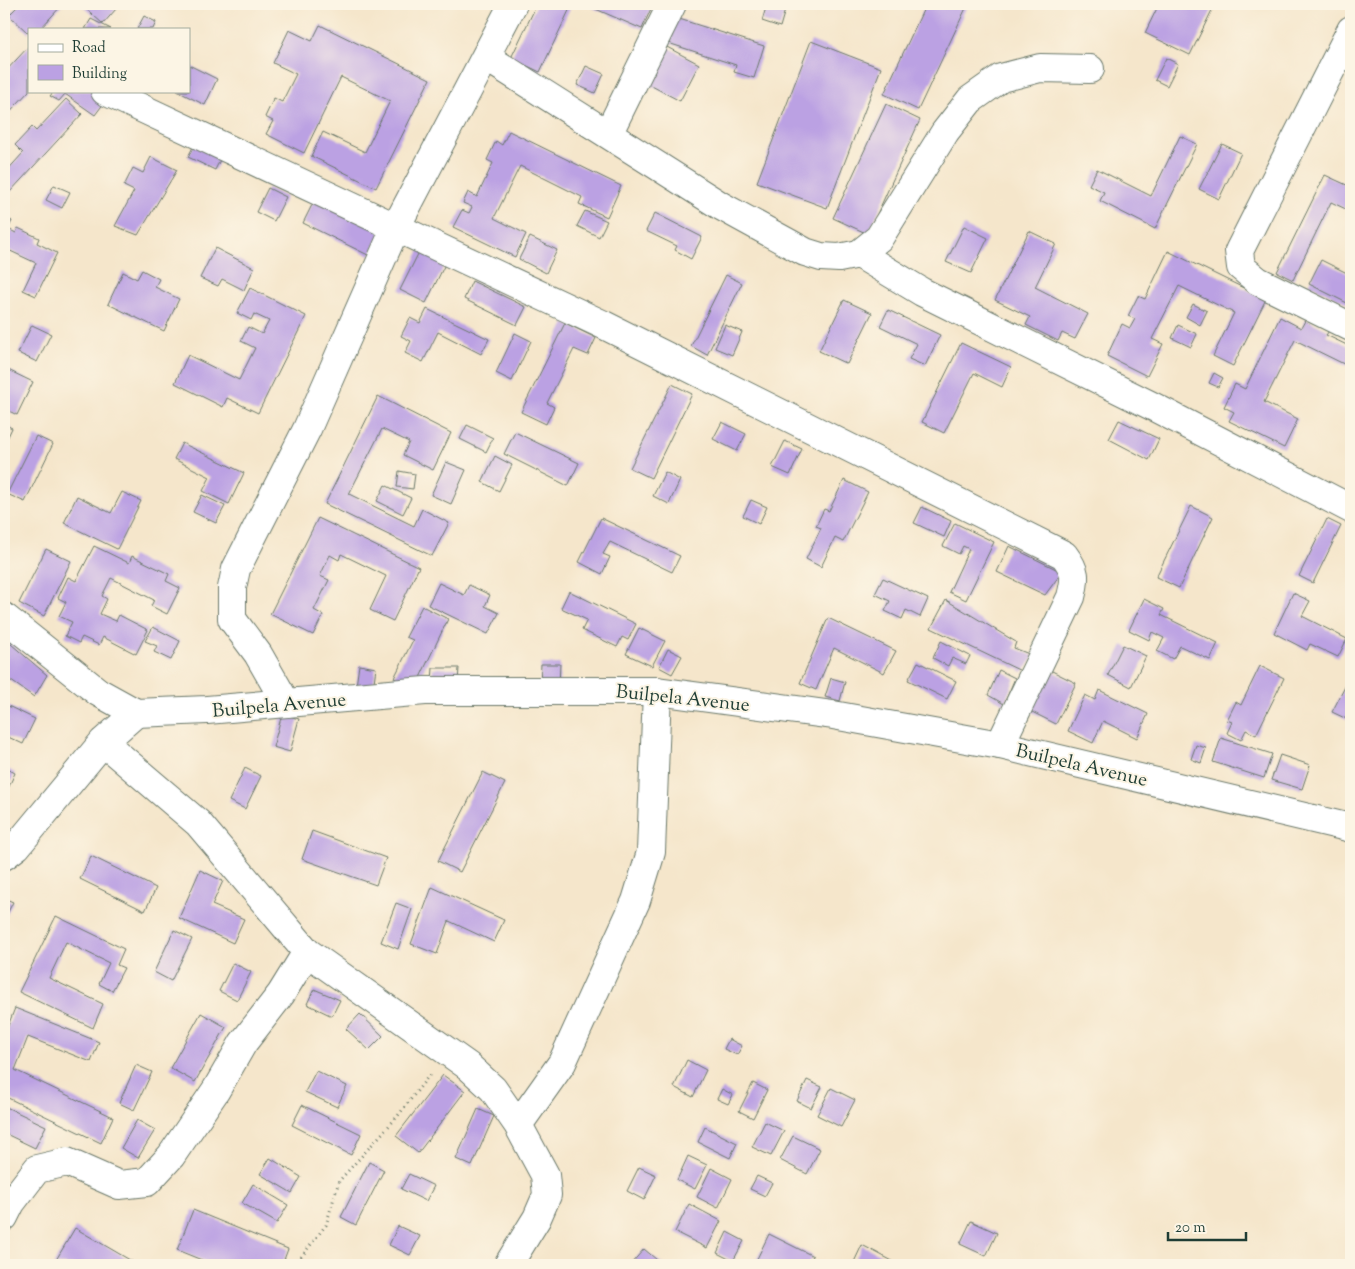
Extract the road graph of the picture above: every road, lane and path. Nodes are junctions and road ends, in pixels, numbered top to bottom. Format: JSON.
{"nodes":[{"id":1,"x":512,"y":4,"type":"edge"},
{"id":2,"x":672,"y":4,"type":"edge"},
{"id":3,"x":1351,"y":30,"type":"edge"},
{"id":4,"x":486,"y":57,"type":"junction"},
{"id":5,"x":1090,"y":69,"type":"dead end"},
{"id":6,"x":107,"y":92,"type":"edge"},
{"id":7,"x":608,"y":134,"type":"junction"},
{"id":8,"x":395,"y":229,"type":"junction"},
{"id":9,"x":859,"y":254,"type":"junction"},
{"id":10,"x":1351,"y":327,"type":"edge"},
{"id":11,"x":1351,"y":509,"type":"edge"},
{"id":12,"x":4,"y":617,"type":"edge"},
{"id":13,"x":657,"y":691,"type":"junction"},
{"id":14,"x":286,"y":703,"type":"junction"},
{"id":15,"x":136,"y":713,"type":"junction"},
{"id":16,"x":103,"y":742,"type":"junction"},
{"id":17,"x":1000,"y":745,"type":"junction"},
{"id":18,"x":1351,"y":828,"type":"edge"},
{"id":19,"x":4,"y":856,"type":"edge"},
{"id":20,"x":307,"y":952,"type":"junction"},
{"id":21,"x":468,"y":1066,"type":"junction"},
{"id":22,"x":518,"y":1125,"type":"junction"},
{"id":23,"x":4,"y":1217,"type":"edge"},
{"id":24,"x":295,"y":1265,"type":"edge"},
{"id":25,"x":508,"y":1265,"type":"edge"}],
"edges":[{"from":1,"to":4,"type":"street"},
{"from":2,"to":7,"type":"street"},
{"from":3,"to":10,"type":"street"},
{"from":4,"to":7,"type":"street"},
{"from":4,"to":8,"type":"street"},
{"from":5,"to":9,"type":"street"},
{"from":6,"to":8,"type":"street"},
{"from":7,"to":9,"type":"street"},
{"from":8,"to":14,"type":"street"},
{"from":8,"to":17,"type":"street"},
{"from":9,"to":11,"type":"street"},
{"from":12,"to":15,"type":"street","name":"Builpela Avenue"},
{"from":13,"to":14,"type":"street","name":"Builpela Avenue"},
{"from":13,"to":17,"type":"street","name":"Builpela Avenue"},
{"from":13,"to":22,"type":"street"},
{"from":14,"to":15,"type":"street","name":"Builpela Avenue"},
{"from":15,"to":16,"type":"street"},
{"from":16,"to":19,"type":"street"},
{"from":16,"to":20,"type":"street"},
{"from":17,"to":18,"type":"street","name":"Builpela Avenue"},
{"from":20,"to":21,"type":"street"},
{"from":20,"to":23,"type":"street"},
{"from":21,"to":22,"type":"street"},
{"from":21,"to":24,"type":"path"},
{"from":22,"to":25,"type":"street"}]}
